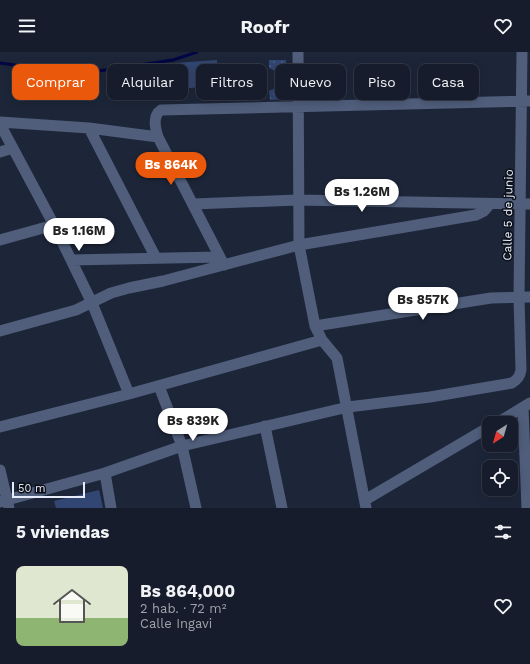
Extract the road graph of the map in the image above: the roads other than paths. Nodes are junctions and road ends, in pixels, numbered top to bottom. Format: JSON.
{"nodes":[{"id":1,"x":298,"y":52,"type":"edge"},
{"id":2,"x":522,"y":52,"type":"edge"},
{"id":3,"x":526,"y":101,"type":"edge"},
{"id":4,"x":298,"y":106,"type":"junction"},
{"id":5,"x":0,"y":123,"type":"edge"},
{"id":6,"x":89,"y":128,"type":"junction"},
{"id":7,"x":158,"y":137,"type":"junction"},
{"id":8,"x":13,"y":148,"type":"junction"},
{"id":9,"x":0,"y":152,"type":"edge"},
{"id":10,"x":297,"y":200,"type":"junction"},
{"id":11,"x":194,"y":204,"type":"junction"},
{"id":12,"x":490,"y":204,"type":"junction"},
{"id":13,"x":525,"y":204,"type":"edge"},
{"id":14,"x":54,"y":225,"type":"junction"},
{"id":15,"x":0,"y":240,"type":"edge"},
{"id":16,"x":299,"y":245,"type":"junction"},
{"id":17,"x":156,"y":258,"type":"junction"},
{"id":18,"x":71,"y":260,"type":"junction"},
{"id":19,"x":222,"y":261,"type":"junction"},
{"id":20,"x":525,"y":297,"type":"edge"},
{"id":21,"x":92,"y":303,"type":"junction"},
{"id":22,"x":315,"y":326,"type":"junction"},
{"id":23,"x":0,"y":331,"type":"edge"},
{"id":24,"x":322,"y":340,"type":"junction"},
{"id":25,"x":159,"y":386,"type":"junction"},
{"id":26,"x":129,"y":394,"type":"junction"},
{"id":27,"x":526,"y":405,"type":"edge"},
{"id":28,"x":348,"y":407,"type":"junction"},
{"id":29,"x":508,"y":416,"type":"edge"},
{"id":30,"x":265,"y":426,"type":"junction"},
{"id":31,"x":0,"y":427,"type":"edge"},
{"id":32,"x":482,"y":431,"type":"edge"},
{"id":33,"x":182,"y":446,"type":"junction"},
{"id":34,"x":0,"y":470,"type":"edge"},
{"id":35,"x":105,"y":473,"type":"junction"},
{"id":36,"x":6,"y":503,"type":"edge"},
{"id":37,"x":365,"y":504,"type":"edge"},
{"id":38,"x":111,"y":508,"type":"edge"},
{"id":39,"x":196,"y":508,"type":"edge"},
{"id":40,"x":282,"y":508,"type":"edge"},
{"id":41,"x":527,"y":508,"type":"edge"}],
"edges":[{"from":1,"to":4,"type":"street"},
{"from":2,"to":3,"type":"street","name":"Calle 5 de junio"},
{"from":3,"to":4,"type":"street"},
{"from":3,"to":13,"type":"street","name":"Calle 5 de junio"},
{"from":4,"to":7,"type":"street"},
{"from":4,"to":10,"type":"street"},
{"from":5,"to":6,"type":"street"},
{"from":5,"to":8,"type":"street"},
{"from":6,"to":7,"type":"street"},
{"from":6,"to":17,"type":"street"},
{"from":7,"to":11,"type":"street"},
{"from":8,"to":9,"type":"street"},
{"from":8,"to":14,"type":"street"},
{"from":10,"to":11,"type":"street"},
{"from":10,"to":12,"type":"street"},
{"from":10,"to":16,"type":"street"},
{"from":11,"to":19,"type":"street"},
{"from":12,"to":13,"type":"street"},
{"from":12,"to":16,"type":"street"},
{"from":13,"to":20,"type":"street","name":"Calle 5 de junio"},
{"from":14,"to":15,"type":"street"},
{"from":14,"to":18,"type":"street"},
{"from":16,"to":19,"type":"street"},
{"from":16,"to":22,"type":"street"},
{"from":17,"to":18,"type":"street"},
{"from":17,"to":19,"type":"street"},
{"from":18,"to":21,"type":"street"},
{"from":19,"to":21,"type":"street"},
{"from":20,"to":22,"type":"street"},
{"from":20,"to":28,"type":"street","name":"Calle 5 de junio"},
{"from":21,"to":23,"type":"street"},
{"from":21,"to":26,"type":"street"},
{"from":22,"to":24,"type":"street"},
{"from":24,"to":25,"type":"street"},
{"from":24,"to":28,"type":"street"},
{"from":25,"to":26,"type":"street"},
{"from":25,"to":33,"type":"street"},
{"from":26,"to":31,"type":"street"},
{"from":27,"to":29,"type":"street"},
{"from":27,"to":41,"type":"street"},
{"from":28,"to":30,"type":"street"},
{"from":28,"to":37,"type":"street"},
{"from":30,"to":33,"type":"street"},
{"from":30,"to":40,"type":"street"},
{"from":32,"to":37,"type":"street"},
{"from":33,"to":35,"type":"street"},
{"from":33,"to":39,"type":"street"},
{"from":34,"to":36,"type":"street"},
{"from":35,"to":36,"type":"street"},
{"from":35,"to":38,"type":"street"}]}
